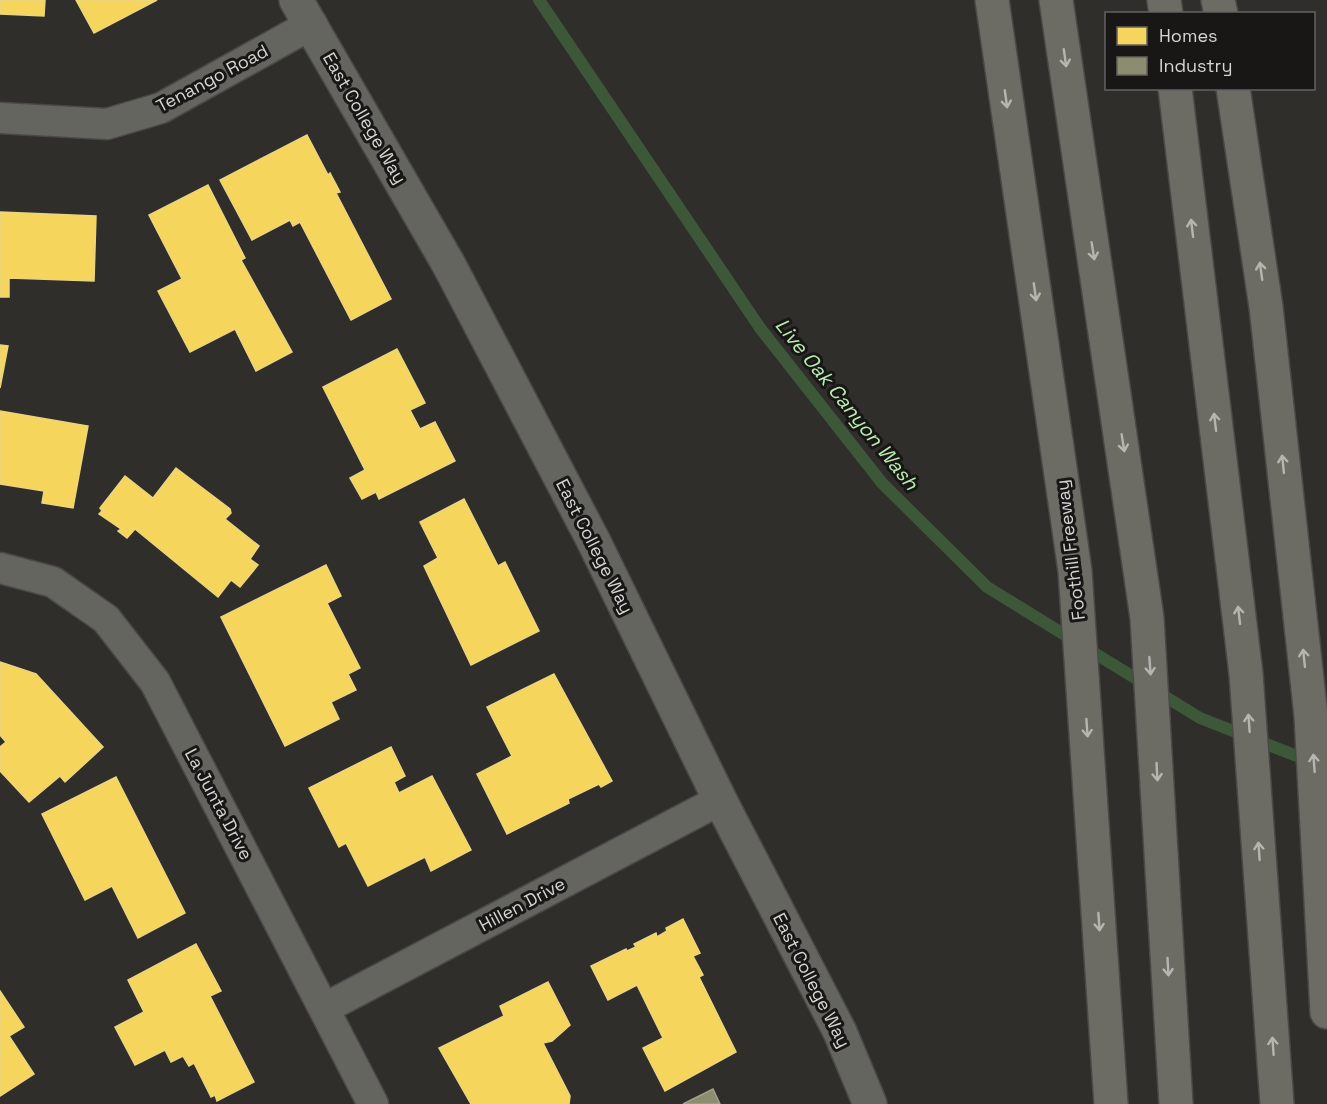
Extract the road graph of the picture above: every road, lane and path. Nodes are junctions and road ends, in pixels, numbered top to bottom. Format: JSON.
{"nodes":[{"id":1,"x":992,"y":0,"type":"edge"},
{"id":2,"x":1056,"y":0,"type":"edge"},
{"id":3,"x":304,"y":12,"type":"edge"},
{"id":4,"x":1175,"y":90,"type":"edge"},
{"id":5,"x":1233,"y":90,"type":"edge"},
{"id":6,"x":0,"y":118,"type":"edge"},
{"id":7,"x":0,"y":568,"type":"edge"},
{"id":8,"x":720,"y":800,"type":"junction"},
{"id":9,"x":325,"y":1008,"type":"junction"},
{"id":10,"x":1327,"y":1012,"type":"edge"},
{"id":11,"x":373,"y":1104,"type":"edge"},
{"id":12,"x":870,"y":1104,"type":"edge"},
{"id":13,"x":1111,"y":1104,"type":"edge"},
{"id":14,"x":1176,"y":1104,"type":"edge"},
{"id":15,"x":1277,"y":1104,"type":"edge"}],
"edges":[{"from":1,"to":13,"type":"highway","name":"Foothill Freeway","one_way":true},
{"from":2,"to":14,"type":"highway","one_way":true},
{"from":3,"to":6,"type":"street","name":"Tenango Road"},
{"from":3,"to":8,"type":"street","name":"East College Way"},
{"from":15,"to":4,"type":"highway","one_way":true},
{"from":10,"to":5,"type":"highway","one_way":true},
{"from":7,"to":9,"type":"street","name":"La Junta Drive"},
{"from":8,"to":9,"type":"street","name":"Hillen Drive"},
{"from":8,"to":12,"type":"street","name":"East College Way"},
{"from":9,"to":11,"type":"street","name":"La Junta Drive"}]}
